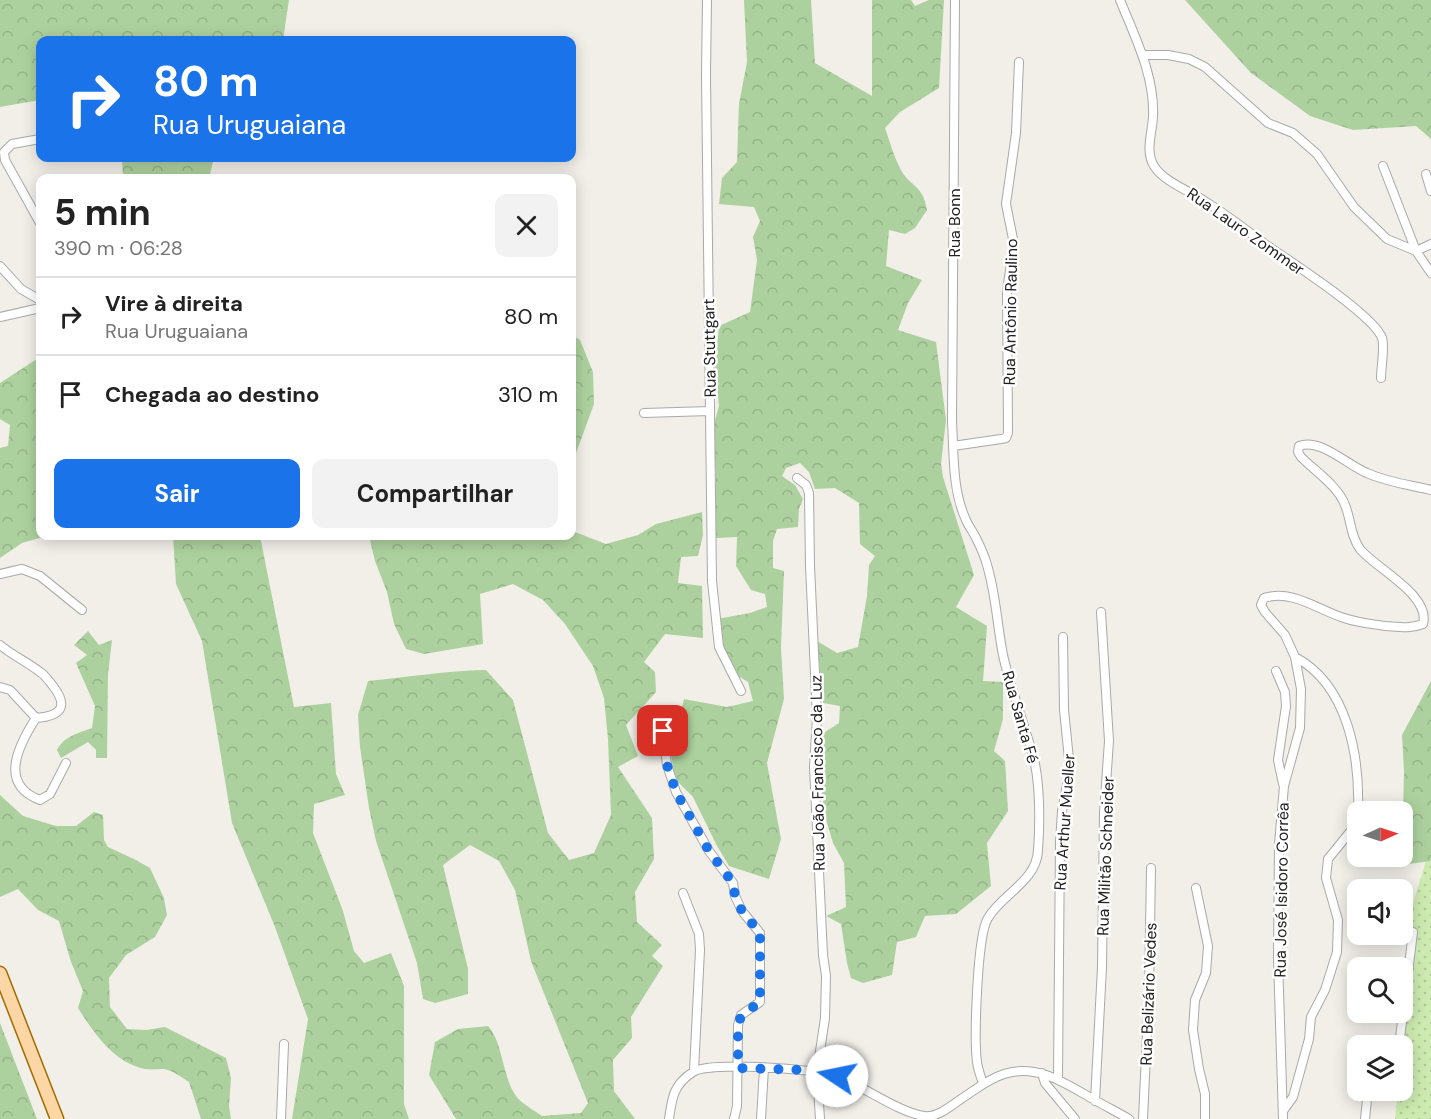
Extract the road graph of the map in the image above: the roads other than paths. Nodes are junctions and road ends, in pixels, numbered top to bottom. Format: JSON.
{"nodes":[{"id":1,"x":707,"y":0,"type":"edge"},
{"id":2,"x":955,"y":0,"type":"edge"},
{"id":3,"x":1120,"y":0,"type":"edge"},
{"id":4,"x":1143,"y":55,"type":"junction"},
{"id":5,"x":1019,"y":62,"type":"dead end"},
{"id":6,"x":36,"y":141,"type":"edge"},
{"id":7,"x":1383,"y":166,"type":"dead end"},
{"id":8,"x":1426,"y":174,"type":"dead end"},
{"id":9,"x":1431,"y":191,"type":"edge"},
{"id":10,"x":36,"y":216,"type":"edge"},
{"id":11,"x":1431,"y":244,"type":"edge"},
{"id":12,"x":1416,"y":251,"type":"junction"},
{"id":13,"x":0,"y":266,"type":"edge"},
{"id":14,"x":1431,"y":273,"type":"edge"},
{"id":15,"x":36,"y":298,"type":"edge"},
{"id":16,"x":36,"y":309,"type":"edge"},
{"id":17,"x":0,"y":317,"type":"edge"},
{"id":18,"x":1381,"y":378,"type":"dead end"},
{"id":19,"x":710,"y":411,"type":"junction"},
{"id":20,"x":644,"y":413,"type":"dead end"},
{"id":21,"x":953,"y":446,"type":"junction"},
{"id":22,"x":797,"y":478,"type":"dead end"},
{"id":23,"x":1431,"y":490,"type":"edge"},
{"id":24,"x":0,"y":574,"type":"edge"},
{"id":25,"x":82,"y":610,"type":"dead end"},
{"id":26,"x":1101,"y":612,"type":"dead end"},
{"id":27,"x":1063,"y":638,"type":"dead end"},
{"id":28,"x":0,"y":645,"type":"edge"},
{"id":29,"x":1295,"y":657,"type":"junction"},
{"id":30,"x":1276,"y":671,"type":"dead end"},
{"id":31,"x":0,"y":687,"type":"edge"},
{"id":32,"x":741,"y":691,"type":"dead end"},
{"id":33,"x":36,"y":718,"type":"junction"},
{"id":34,"x":663,"y":731,"type":"dead end"},
{"id":35,"x":66,"y":763,"type":"dead end"},
{"id":36,"x":1284,"y":786,"type":"junction"},
{"id":37,"x":1359,"y":801,"type":"edge"},
{"id":38,"x":1347,"y":836,"type":"edge"},
{"id":39,"x":1151,"y":868,"type":"dead end"},
{"id":40,"x":1196,"y":888,"type":"dead end"},
{"id":41,"x":683,"y":893,"type":"dead end"},
{"id":42,"x":1412,"y":945,"type":"edge"},
{"id":43,"x":0,"y":973,"type":"edge"},
{"id":44,"x":1400,"y":1035,"type":"edge"},
{"id":45,"x":284,"y":1044,"type":"dead end"},
{"id":46,"x":738,"y":1068,"type":"junction"},
{"id":47,"x":764,"y":1068,"type":"junction"},
{"id":48,"x":694,"y":1071,"type":"junction"},
{"id":49,"x":818,"y":1071,"type":"junction"},
{"id":50,"x":1042,"y":1074,"type":"junction"},
{"id":51,"x":1058,"y":1078,"type":"junction"},
{"id":52,"x":983,"y":1084,"type":"junction"},
{"id":53,"x":1095,"y":1101,"type":"junction"},
{"id":54,"x":1367,"y":1101,"type":"edge"},
{"id":55,"x":1283,"y":1115,"type":"edge"},
{"id":56,"x":934,"y":1117,"type":"edge"},
{"id":57,"x":57,"y":1119,"type":"edge"},
{"id":58,"x":281,"y":1119,"type":"edge"},
{"id":59,"x":669,"y":1119,"type":"edge"},
{"id":60,"x":734,"y":1119,"type":"edge"},
{"id":61,"x":761,"y":1119,"type":"edge"},
{"id":62,"x":820,"y":1119,"type":"edge"},
{"id":63,"x":1075,"y":1119,"type":"edge"},
{"id":64,"x":1129,"y":1119,"type":"edge"},
{"id":65,"x":1143,"y":1119,"type":"edge"},
{"id":66,"x":1205,"y":1119,"type":"edge"},
{"id":67,"x":1365,"y":1119,"type":"edge"}],
"edges":[{"from":1,"to":19,"type":"street","name":"Rua Stuttgart"},
{"from":2,"to":21,"type":"street","name":"Rua Bonn"},
{"from":3,"to":4,"type":"street","name":"Rua Lauro Zommer"},
{"from":4,"to":12,"type":"street"},
{"from":4,"to":18,"type":"street","name":"Rua Lauro Zommer"},
{"from":5,"to":21,"type":"street","name":"Rua Antônio Raulino"},
{"from":6,"to":10,"type":"street"},
{"from":7,"to":12,"type":"street"},
{"from":8,"to":9,"type":"street"},
{"from":11,"to":12,"type":"street"},
{"from":12,"to":14,"type":"street"},
{"from":13,"to":15,"type":"street"},
{"from":16,"to":17,"type":"street"},
{"from":19,"to":20,"type":"street"},
{"from":19,"to":32,"type":"street","name":"Rua Stuttgart"},
{"from":21,"to":52,"type":"street","name":"Rua Santa Fé"},
{"from":22,"to":49,"type":"street","name":"Rua João Francisco da Luz"},
{"from":23,"to":29,"type":"street","name":"Rua José Isidoro Corrêa"},
{"from":24,"to":25,"type":"street"},
{"from":26,"to":53,"type":"street","name":"Rua Militão Schneider"},
{"from":27,"to":51,"type":"street","name":"Rua Arthur Mueller"},
{"from":28,"to":33,"type":"street"},
{"from":29,"to":36,"type":"street","name":"Rua José Isidoro Corrêa"},
{"from":29,"to":37,"type":"street"},
{"from":30,"to":36,"type":"street"},
{"from":31,"to":33,"type":"street"},
{"from":33,"to":35,"type":"street"},
{"from":34,"to":46,"type":"street"},
{"from":36,"to":55,"type":"street","name":"Rua José Isidoro Corrêa"},
{"from":38,"to":55,"type":"street"},
{"from":39,"to":65,"type":"street","name":"Rua Belizário Vedes"},
{"from":40,"to":66,"type":"street"},
{"from":41,"to":48,"type":"street"},
{"from":42,"to":44,"type":"street"},
{"from":43,"to":57,"type":"main road"},
{"from":45,"to":58,"type":"street"},
{"from":46,"to":47,"type":"street"},
{"from":46,"to":48,"type":"street"},
{"from":46,"to":60,"type":"street"},
{"from":47,"to":49,"type":"street"},
{"from":47,"to":61,"type":"street"},
{"from":48,"to":59,"type":"street"},
{"from":49,"to":56,"type":"street"},
{"from":49,"to":62,"type":"street","name":"Rua João Francisco da Luz"},
{"from":50,"to":51,"type":"street"},
{"from":50,"to":52,"type":"street"},
{"from":50,"to":63,"type":"street"},
{"from":51,"to":53,"type":"street"},
{"from":52,"to":56,"type":"street"},
{"from":53,"to":64,"type":"street"},
{"from":54,"to":67,"type":"street"}]}
